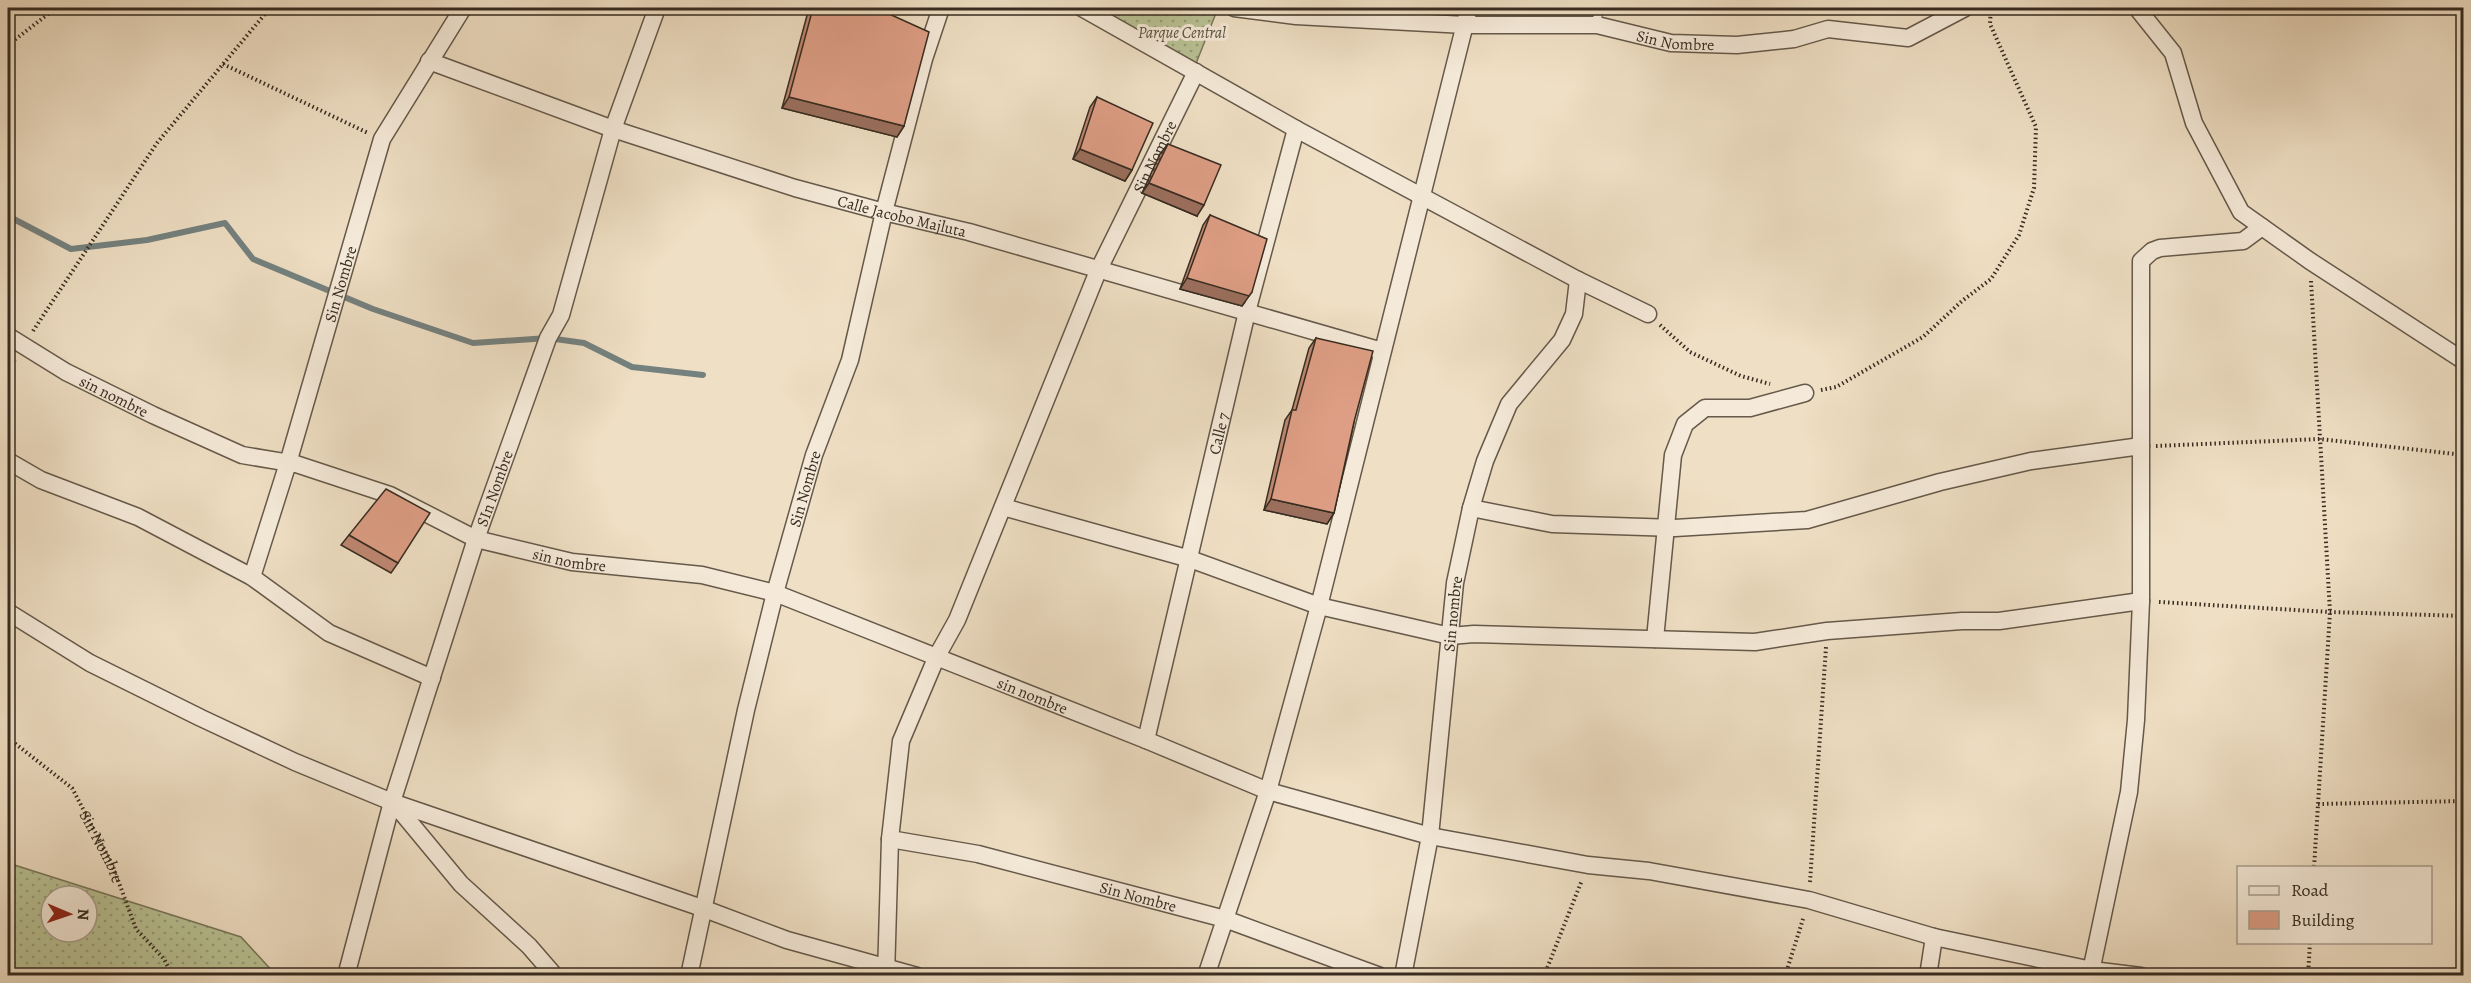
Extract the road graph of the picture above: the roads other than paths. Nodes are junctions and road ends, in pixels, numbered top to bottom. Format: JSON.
{"nodes":[{"id":1,"x":464,"y":8,"type":"edge"},
{"id":2,"x":657,"y":8,"type":"edge"},
{"id":3,"x":941,"y":8,"type":"edge"},
{"id":4,"x":1090,"y":8,"type":"edge"},
{"id":5,"x":1233,"y":8,"type":"edge"},
{"id":6,"x":1469,"y":8,"type":"edge"},
{"id":7,"x":1598,"y":8,"type":"edge"},
{"id":8,"x":1965,"y":8,"type":"edge"},
{"id":9,"x":2137,"y":8,"type":"edge"},
{"id":10,"x":1334,"y":13,"type":"edge"},
{"id":11,"x":1465,"y":25,"type":"junction"},
{"id":12,"x":1597,"y":25,"type":"junction"},
{"id":13,"x":429,"y":61,"type":"junction"},
{"id":14,"x":1196,"y":72,"type":"junction"},
{"id":15,"x":613,"y":129,"type":"junction"},
{"id":16,"x":1296,"y":129,"type":"junction"},
{"id":17,"x":1422,"y":195,"type":"junction"},
{"id":18,"x":884,"y":212,"type":"junction"},
{"id":19,"x":2262,"y":227,"type":"junction"},
{"id":20,"x":1098,"y":270,"type":"junction"},
{"id":21,"x":1578,"y":280,"type":"junction"},
{"id":22,"x":1247,"y":312,"type":"junction"},
{"id":23,"x":1648,"y":314,"type":"road end"},
{"id":24,"x":8,"y":336,"type":"edge"},
{"id":25,"x":1382,"y":351,"type":"junction"},
{"id":26,"x":2463,"y":361,"type":"edge"},
{"id":27,"x":1805,"y":393,"type":"road end"},
{"id":28,"x":2141,"y":446,"type":"junction"},
{"id":29,"x":8,"y":461,"type":"edge"},
{"id":30,"x":288,"y":463,"type":"junction"},
{"id":31,"x":1003,"y":507,"type":"junction"},
{"id":32,"x":1471,"y":508,"type":"junction"},
{"id":33,"x":1665,"y":527,"type":"junction"},
{"id":34,"x":476,"y":538,"type":"junction"},
{"id":35,"x":1190,"y":559,"type":"junction"},
{"id":36,"x":252,"y":577,"type":"junction"},
{"id":37,"x":775,"y":593,"type":"junction"},
{"id":38,"x":2141,"y":601,"type":"junction"},
{"id":39,"x":1319,"y":606,"type":"junction"},
{"id":40,"x":8,"y":612,"type":"edge"},
{"id":41,"x":1450,"y":636,"type":"junction"},
{"id":42,"x":1655,"y":639,"type":"junction"},
{"id":43,"x":937,"y":656,"type":"junction"},
{"id":44,"x":432,"y":678,"type":"junction"},
{"id":45,"x":1146,"y":740,"type":"junction"},
{"id":46,"x":1268,"y":791,"type":"junction"},
{"id":47,"x":392,"y":802,"type":"junction"},
{"id":48,"x":1430,"y":836,"type":"junction"},
{"id":49,"x":890,"y":839,"type":"junction"},
{"id":50,"x":702,"y":908,"type":"junction"},
{"id":51,"x":1225,"y":919,"type":"junction"},
{"id":52,"x":1934,"y":937,"type":"junction"},
{"id":53,"x":886,"y":971,"type":"edge"},
{"id":54,"x":2091,"y":973,"type":"edge"},
{"id":55,"x":346,"y":975,"type":"edge"},
{"id":56,"x":555,"y":975,"type":"edge"},
{"id":57,"x":689,"y":975,"type":"edge"},
{"id":58,"x":917,"y":975,"type":"edge"},
{"id":59,"x":1206,"y":975,"type":"edge"},
{"id":60,"x":1380,"y":975,"type":"edge"},
{"id":61,"x":1404,"y":975,"type":"edge"},
{"id":62,"x":1928,"y":975,"type":"edge"},
{"id":63,"x":2141,"y":975,"type":"edge"}],
"edges":[{"from":1,"to":13,"type":"street","name":"Sin Nombre"},
{"from":2,"to":15,"type":"street","name":"SIn Nombre"},
{"from":3,"to":18,"type":"street","name":"Sin Nombre"},
{"from":4,"to":14,"type":"street"},
{"from":5,"to":10,"type":"street","name":"Sin Nombre"},
{"from":6,"to":11,"type":"street"},
{"from":7,"to":12,"type":"lane"},
{"from":8,"to":12,"type":"street","name":"Sin Nombre"},
{"from":9,"to":19,"type":"street"},
{"from":10,"to":11,"type":"street","name":"Sin Nombre"},
{"from":11,"to":12,"type":"street","name":"Sin Nombre"},
{"from":11,"to":17,"type":"street"},
{"from":13,"to":15,"type":"street","name":"Calle Jacobo Majluta"},
{"from":13,"to":30,"type":"street","name":"Sin Nombre"},
{"from":14,"to":16,"type":"street"},
{"from":14,"to":20,"type":"street","name":"Sin Nombre"},
{"from":15,"to":18,"type":"street","name":"Calle Jacobo Majluta"},
{"from":15,"to":34,"type":"street","name":"SIn Nombre"},
{"from":16,"to":17,"type":"street"},
{"from":16,"to":22,"type":"street","name":"Calle 7"},
{"from":17,"to":21,"type":"street"},
{"from":17,"to":25,"type":"street"},
{"from":18,"to":20,"type":"street","name":"Calle Jacobo Majluta"},
{"from":18,"to":37,"type":"street","name":"Sin Nombre"},
{"from":19,"to":26,"type":"street"},
{"from":19,"to":28,"type":"street"},
{"from":20,"to":22,"type":"street","name":"Calle Jacobo Majluta"},
{"from":20,"to":31,"type":"street","name":"Sin Nombre"},
{"from":21,"to":23,"type":"street"},
{"from":21,"to":32,"type":"street","name":"Sin nombre"},
{"from":22,"to":25,"type":"street","name":"Calle Jacobo Majluta"},
{"from":22,"to":35,"type":"street","name":"Calle 7"},
{"from":24,"to":30,"type":"street","name":"sin nombre"},
{"from":25,"to":39,"type":"street"},
{"from":27,"to":33,"type":"street"},
{"from":28,"to":33,"type":"street"},
{"from":28,"to":38,"type":"street"},
{"from":29,"to":36,"type":"street"},
{"from":30,"to":34,"type":"street","name":"sin nombre"},
{"from":30,"to":36,"type":"street","name":"Sin Nombre"},
{"from":31,"to":35,"type":"street"},
{"from":31,"to":43,"type":"street","name":"Sin Nombre"},
{"from":32,"to":33,"type":"street"},
{"from":32,"to":41,"type":"street","name":"Sin nombre"},
{"from":33,"to":42,"type":"street"},
{"from":34,"to":37,"type":"street","name":"sin nombre"},
{"from":34,"to":44,"type":"street","name":"SIn Nombre"},
{"from":35,"to":39,"type":"street"},
{"from":35,"to":45,"type":"street","name":"Calle 7"},
{"from":36,"to":44,"type":"street"},
{"from":37,"to":43,"type":"street","name":"sin nombre"},
{"from":37,"to":50,"type":"street","name":"Sin Nombre"},
{"from":38,"to":42,"type":"street"},
{"from":38,"to":54,"type":"street"},
{"from":39,"to":41,"type":"street"},
{"from":39,"to":46,"type":"street"},
{"from":40,"to":47,"type":"street"},
{"from":41,"to":42,"type":"street"},
{"from":41,"to":48,"type":"street","name":"Sin nombre"},
{"from":43,"to":45,"type":"street","name":"sin nombre"},
{"from":43,"to":49,"type":"street","name":"Sin Nombre"},
{"from":44,"to":47,"type":"street","name":"SIn Nombre"},
{"from":45,"to":46,"type":"street","name":"sin nombre"},
{"from":46,"to":48,"type":"street","name":"sin nombre"},
{"from":46,"to":51,"type":"street"},
{"from":47,"to":50,"type":"street"},
{"from":47,"to":55,"type":"street","name":"SIn Nombre"},
{"from":47,"to":56,"type":"street"},
{"from":48,"to":52,"type":"street","name":"sin nombre"},
{"from":48,"to":61,"type":"street","name":"Sin nombre"},
{"from":49,"to":51,"type":"street","name":"Sin Nombre"},
{"from":49,"to":53,"type":"street","name":"Sin Nombre"},
{"from":50,"to":53,"type":"street"},
{"from":50,"to":57,"type":"street","name":"Sin Nombre"},
{"from":51,"to":59,"type":"street"},
{"from":51,"to":60,"type":"street","name":"Sin Nombre"},
{"from":52,"to":54,"type":"street","name":"sin nombre"},
{"from":52,"to":62,"type":"street"},
{"from":53,"to":58,"type":"street"},
{"from":54,"to":63,"type":"street","name":"sin nombre"}]}
